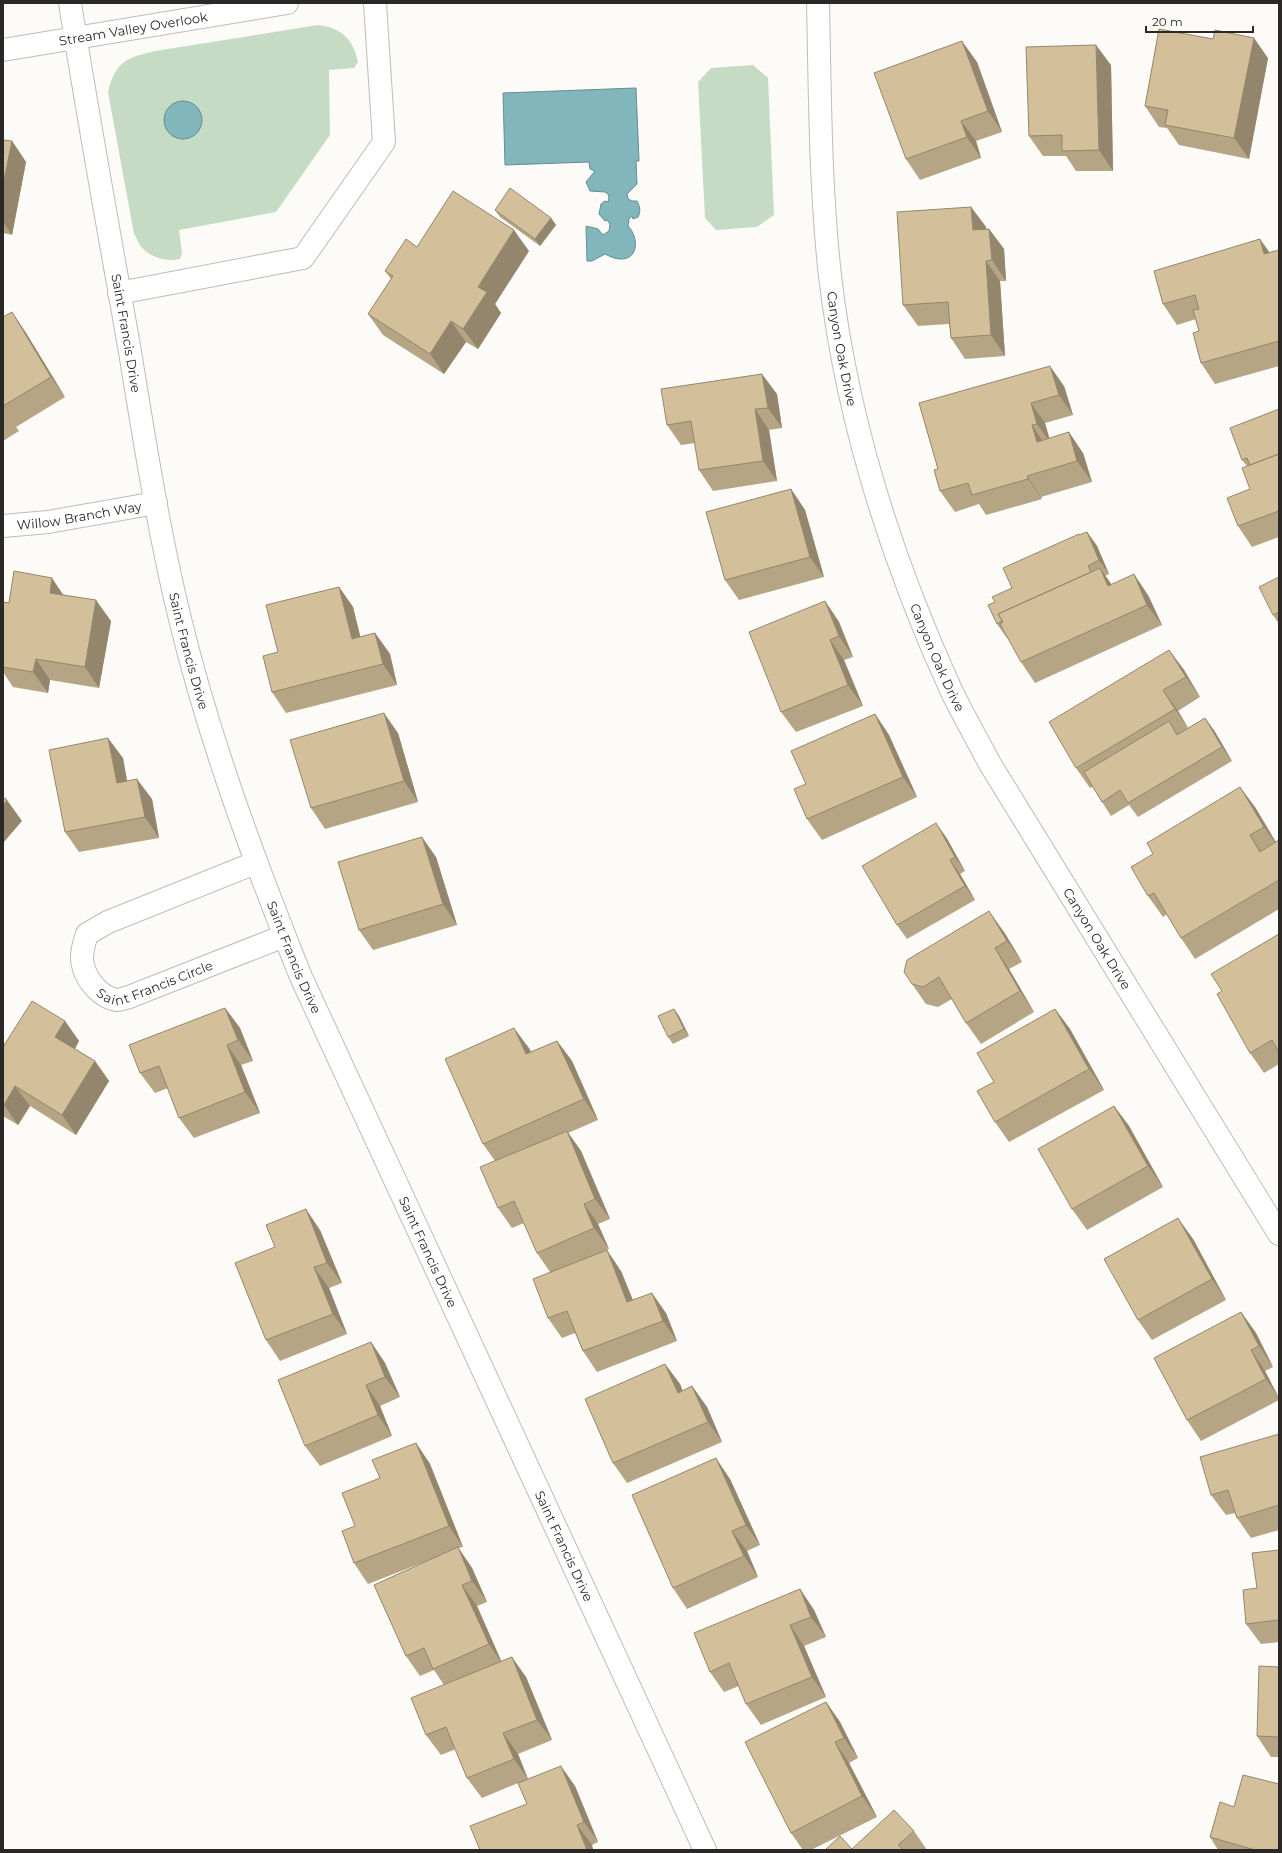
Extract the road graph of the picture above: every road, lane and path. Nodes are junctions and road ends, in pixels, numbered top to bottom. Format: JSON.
{"nodes":[{"id":1,"x":70,"y":3,"type":"edge"},
{"id":2,"x":287,"y":3,"type":"edge"},
{"id":3,"x":375,"y":3,"type":"edge"},
{"id":4,"x":818,"y":3,"type":"edge"},
{"id":5,"x":75,"y":38,"type":"junction"},
{"id":6,"x":3,"y":50,"type":"edge"},
{"id":7,"x":120,"y":293,"type":"junction"},
{"id":8,"x":156,"y":503,"type":"junction"},
{"id":9,"x":3,"y":526,"type":"edge"},
{"id":10,"x":256,"y":863,"type":"junction"},
{"id":11,"x":284,"y":936,"type":"junction"},
{"id":12,"x":1279,"y":1234,"type":"edge"},
{"id":13,"x":705,"y":1850,"type":"edge"}],
"edges":[{"from":1,"to":5,"type":"street","name":"Saint Francis Drive"},
{"from":2,"to":5,"type":"street","name":"Stream Valley Overlook"},
{"from":3,"to":7,"type":"street"},
{"from":4,"to":12,"type":"street","name":"Canyon Oak Drive"},
{"from":5,"to":6,"type":"street","name":"Stream Valley Overlook"},
{"from":5,"to":7,"type":"street","name":"Saint Francis Drive"},
{"from":7,"to":8,"type":"street","name":"Saint Francis Drive"},
{"from":8,"to":9,"type":"street","name":"Willow Branch Way"},
{"from":8,"to":10,"type":"street","name":"Saint Francis Drive"},
{"from":10,"to":11,"type":"street","name":"Saint Francis Drive"},
{"from":10,"to":11,"type":"street","name":"Saint Francis Circle"},
{"from":11,"to":13,"type":"street","name":"Saint Francis Drive"}]}
